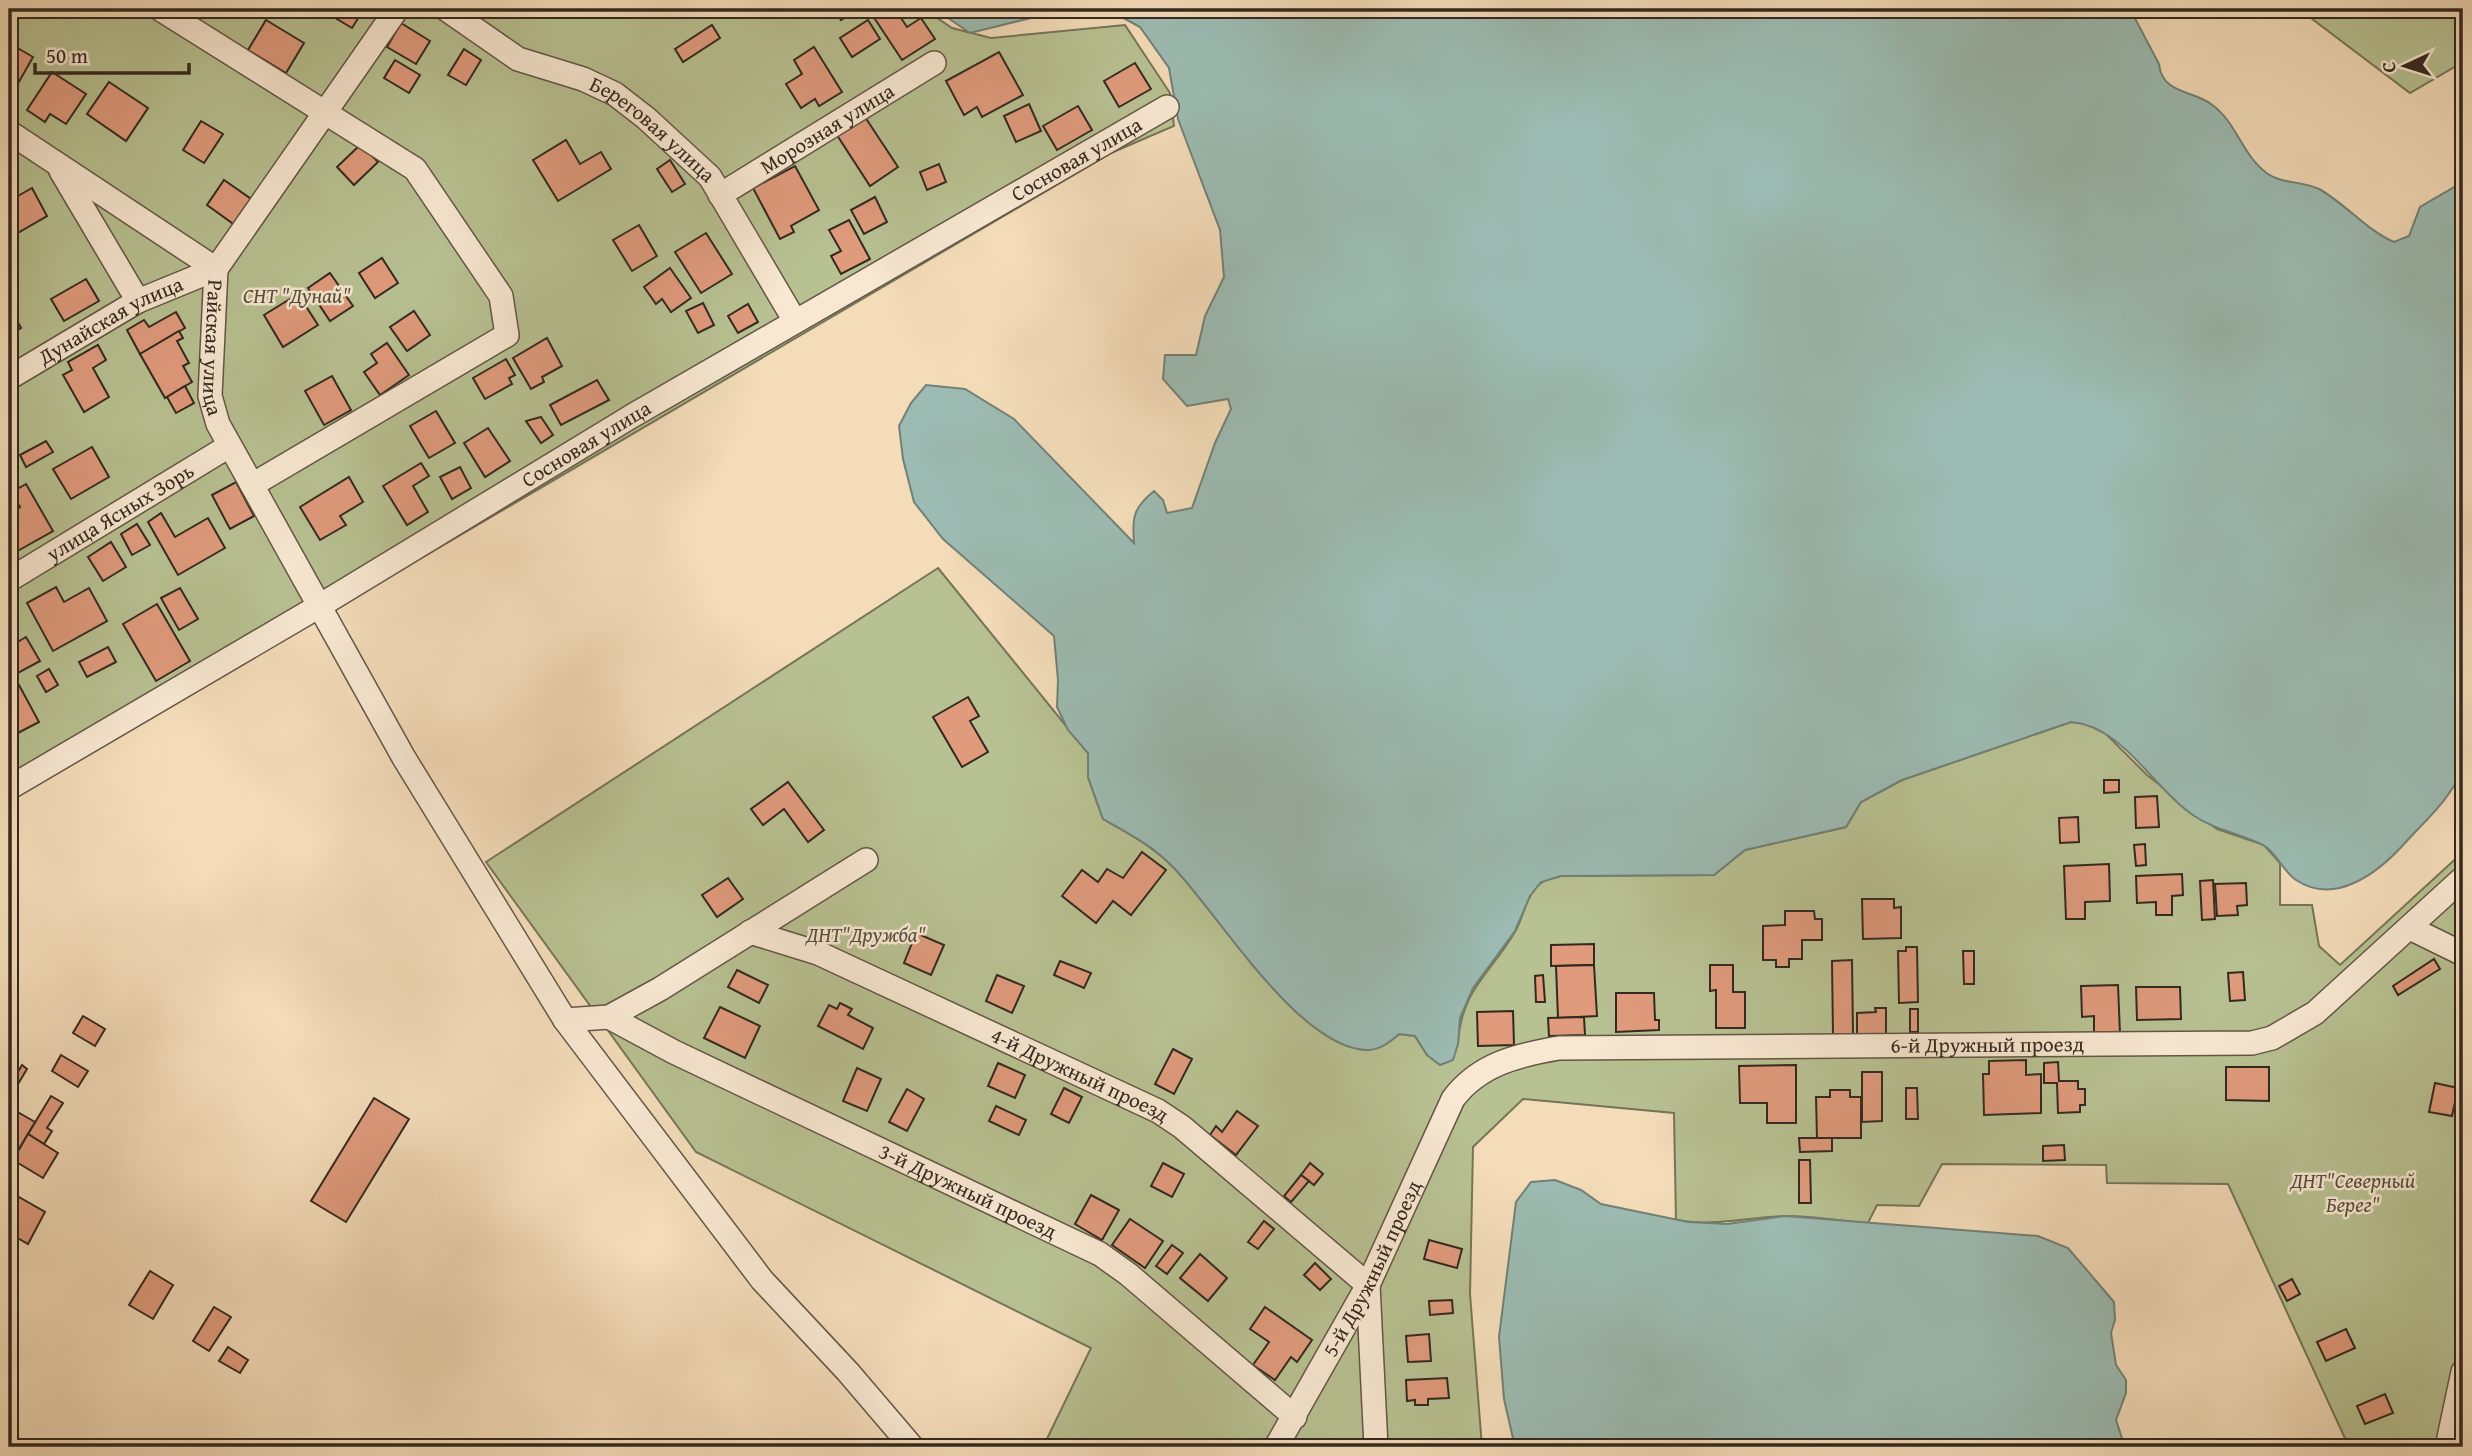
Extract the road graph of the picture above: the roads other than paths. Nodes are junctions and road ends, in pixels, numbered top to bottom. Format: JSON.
{"nodes":[{"id":1,"x":160,"y":9,"type":"edge"},
{"id":2,"x":397,"y":9,"type":"edge"},
{"id":3,"x":446,"y":9,"type":"edge"},
{"id":4,"x":934,"y":63,"type":"dead end"},
{"id":5,"x":1167,"y":107,"type":"dead end"},
{"id":6,"x":326,"y":114,"type":"junction"},
{"id":7,"x":9,"y":132,"type":"edge"},
{"id":8,"x":57,"y":165,"type":"junction"},
{"id":9,"x":720,"y":195,"type":"junction"},
{"id":10,"x":216,"y":269,"type":"junction"},
{"id":11,"x":138,"y":301,"type":"junction"},
{"id":12,"x":795,"y":321,"type":"junction"},
{"id":13,"x":9,"y":378,"type":"edge"},
{"id":14,"x":229,"y":446,"type":"junction"},
{"id":15,"x":252,"y":485,"type":"junction"},
{"id":16,"x":9,"y":580,"type":"edge"},
{"id":17,"x":321,"y":605,"type":"junction"},
{"id":18,"x":9,"y":788,"type":"edge"},
{"id":19,"x":866,"y":860,"type":"dead end"},
{"id":20,"x":2463,"y":878,"type":"edge"},
{"id":21,"x":2410,"y":928,"type":"junction"},
{"id":22,"x":750,"y":932,"type":"junction"},
{"id":23,"x":2463,"y":954,"type":"edge"},
{"id":24,"x":610,"y":1017,"type":"junction"},
{"id":25,"x":565,"y":1020,"type":"junction"},
{"id":26,"x":1461,"y":1088,"type":"joint"},
{"id":27,"x":1368,"y":1285,"type":"junction"},
{"id":28,"x":2463,"y":1372,"type":"edge"},
{"id":29,"x":1295,"y":1416,"type":"junction"},
{"id":30,"x":1279,"y":1446,"type":"edge"},
{"id":31,"x":912,"y":1447,"type":"edge"},
{"id":32,"x":1376,"y":1447,"type":"edge"},
{"id":33,"x":2447,"y":1447,"type":"edge"}],
"edges":[{"from":1,"to":6,"type":"street"},
{"from":2,"to":6,"type":"street"},
{"from":3,"to":9,"type":"street","name":"Береговая улица"},
{"from":4,"to":9,"type":"street","name":"Морозная улица"},
{"from":5,"to":12,"type":"street","name":"Сосновая улица"},
{"from":6,"to":10,"type":"street"},
{"from":6,"to":15,"type":"street"},
{"from":7,"to":8,"type":"street","name":"Райская улица"},
{"from":8,"to":10,"type":"street","name":"Райская улица"},
{"from":8,"to":11,"type":"street"},
{"from":9,"to":12,"type":"street","name":"Береговая улица"},
{"from":10,"to":11,"type":"street","name":"Дунайская улица"},
{"from":10,"to":14,"type":"street","name":"Райская улица"},
{"from":11,"to":13,"type":"street","name":"Дунайская улица"},
{"from":12,"to":17,"type":"street","name":"Сосновая улица"},
{"from":14,"to":15,"type":"street","name":"Райская улица"},
{"from":14,"to":16,"type":"street","name":"улица Ясных Зорь"},
{"from":15,"to":17,"type":"street","name":"Райская улица"},
{"from":17,"to":18,"type":"street","name":"Сосновая улица"},
{"from":17,"to":25,"type":"street","name":"Райская улица"},
{"from":19,"to":22,"type":"street"},
{"from":20,"to":21,"type":"street","name":"6-й Дружный проезд"},
{"from":21,"to":23,"type":"street"},
{"from":21,"to":26,"type":"street","name":"6-й Дружный проезд"},
{"from":22,"to":24,"type":"street"},
{"from":22,"to":27,"type":"street","name":"4-й Дружный проезд"},
{"from":24,"to":25,"type":"street"},
{"from":24,"to":29,"type":"street","name":"3-й Дружный проезд"},
{"from":25,"to":31,"type":"street","name":"Райская улица"},
{"from":26,"to":27,"type":"street","name":"5-й Дружный проезд"},
{"from":27,"to":29,"type":"street","name":"5-й Дружный проезд"},
{"from":27,"to":32,"type":"street"},
{"from":28,"to":33,"type":"street"},
{"from":29,"to":30,"type":"street","name":"5-й Дружный проезд"}]}
